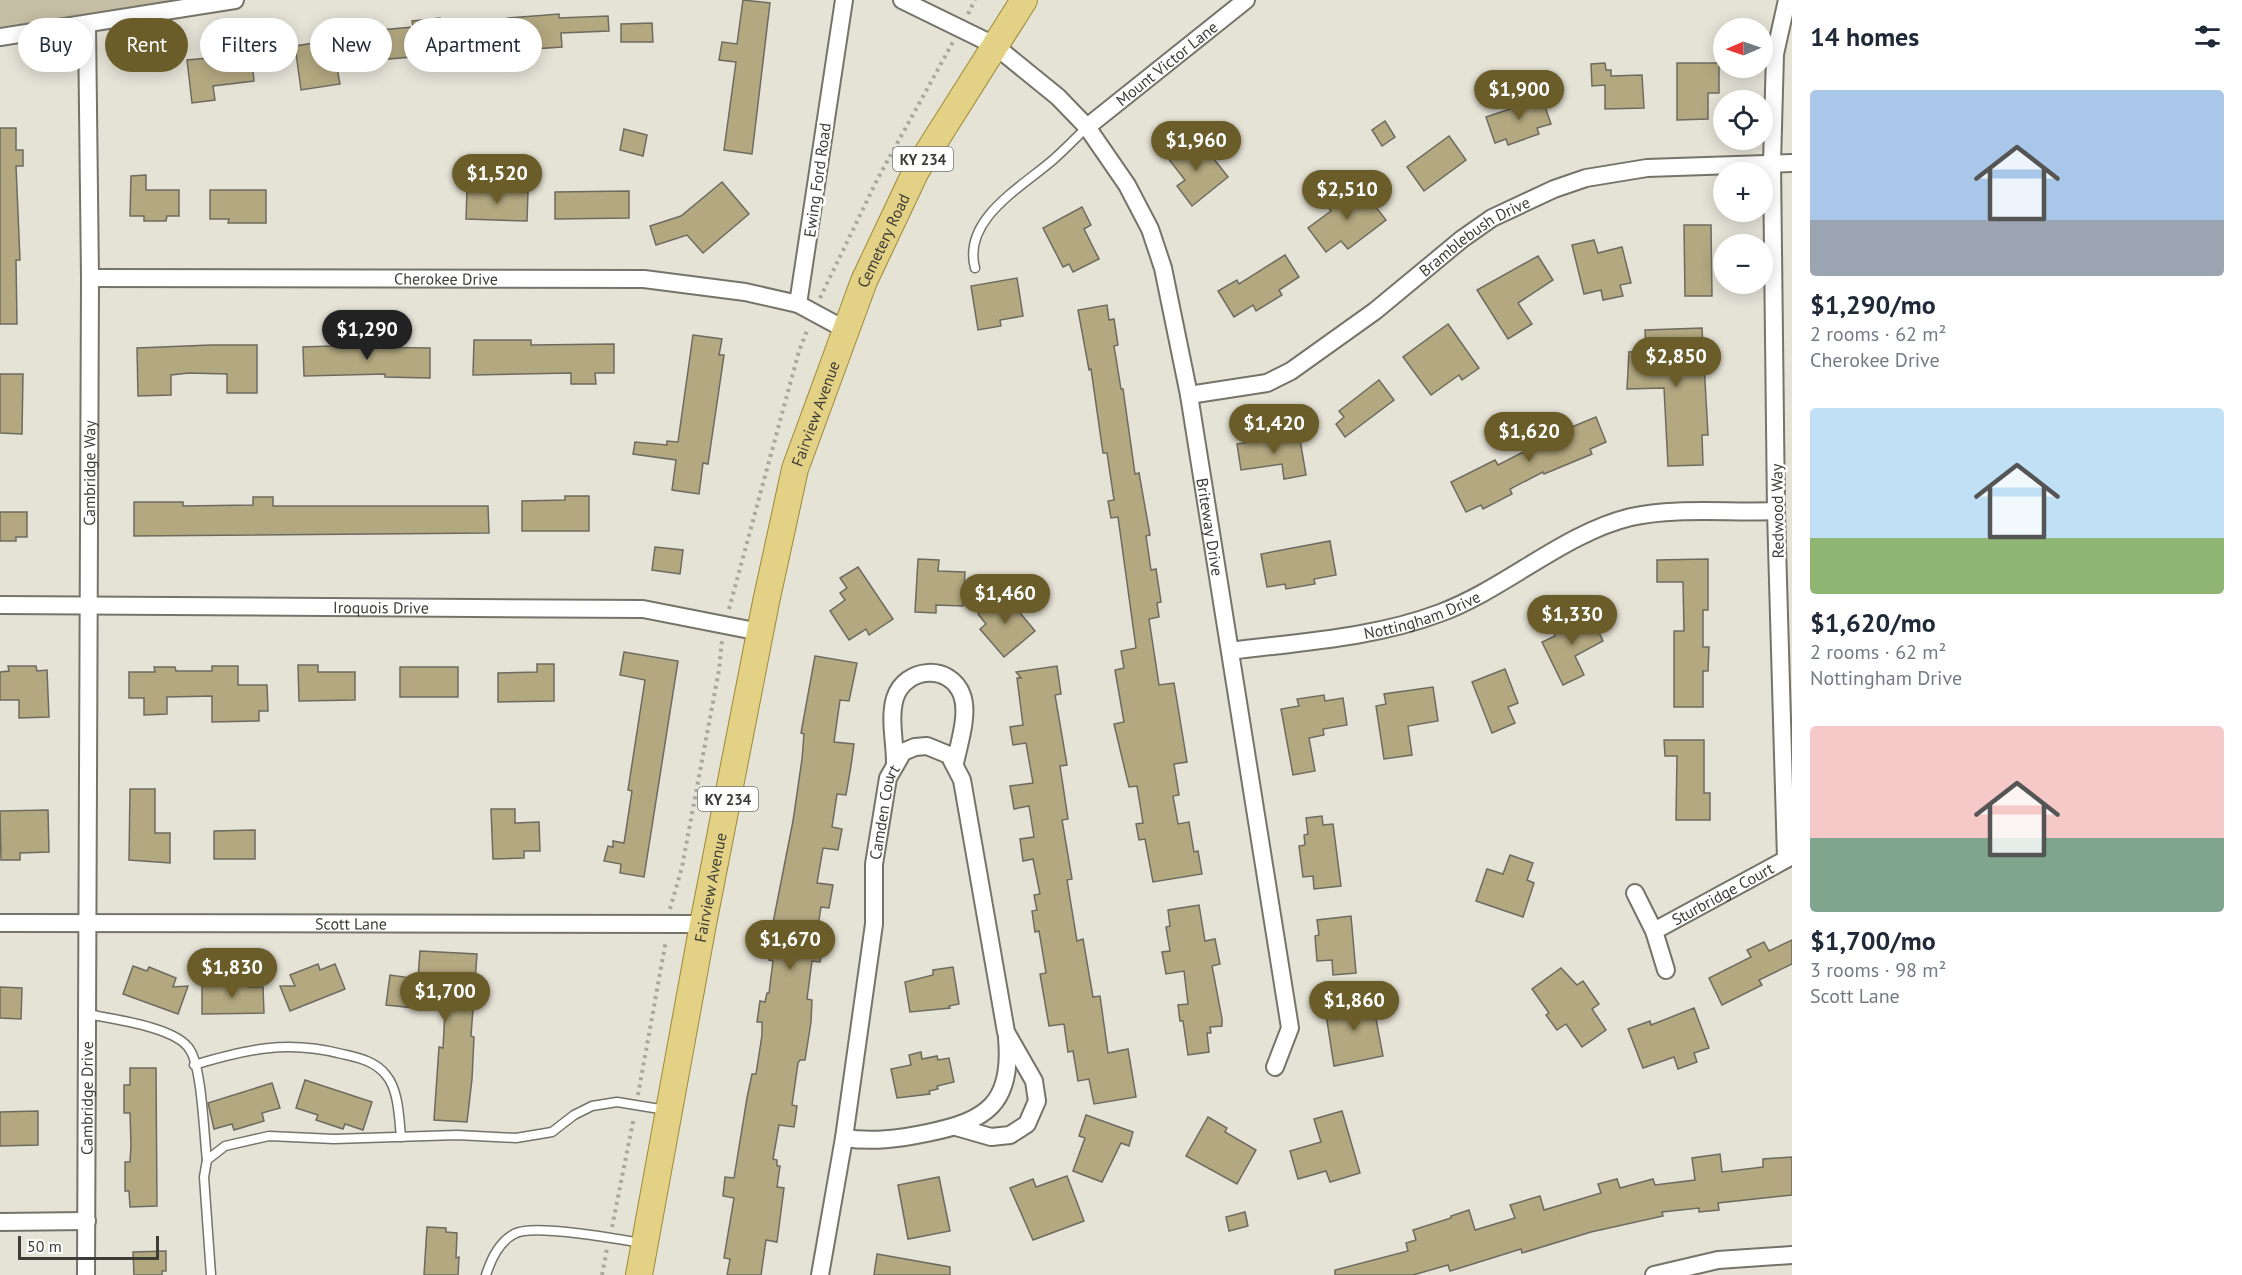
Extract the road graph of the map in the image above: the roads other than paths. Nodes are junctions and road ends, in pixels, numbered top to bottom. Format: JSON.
{"nodes":[{"id":1,"x":235,"y":0,"type":"edge"},
{"id":2,"x":844,"y":0,"type":"edge"},
{"id":3,"x":902,"y":0,"type":"edge"},
{"id":4,"x":1024,"y":0,"type":"edge"},
{"id":5,"x":1246,"y":0,"type":"edge"},
{"id":6,"x":1787,"y":0,"type":"edge"},
{"id":7,"x":93,"y":23,"type":"edge"},
{"id":8,"x":18,"y":34,"type":"edge"},
{"id":9,"x":0,"y":37,"type":"edge"},
{"id":10,"x":994,"y":45,"type":"junction"},
{"id":11,"x":88,"y":72,"type":"edge"},
{"id":12,"x":1087,"y":127,"type":"junction"},
{"id":13,"x":1772,"y":162,"type":"edge"},
{"id":14,"x":1773,"y":163,"type":"edge"},
{"id":15,"x":1792,"y":163,"type":"edge"},
{"id":16,"x":1713,"y":165,"type":"edge"},
{"id":17,"x":1773,"y":222,"type":"edge"},
{"id":18,"x":975,"y":268,"type":"dead end"},
{"id":19,"x":90,"y":278,"type":"junction"},
{"id":20,"x":798,"y":304,"type":"junction"},
{"id":21,"x":848,"y":331,"type":"junction"},
{"id":22,"x":1189,"y":395,"type":"junction"},
{"id":23,"x":1776,"y":511,"type":"junction"},
{"id":24,"x":0,"y":605,"type":"edge"},
{"id":25,"x":90,"y":606,"type":"junction"},
{"id":26,"x":760,"y":632,"type":"junction"},
{"id":27,"x":1230,"y":651,"type":"junction"},
{"id":28,"x":895,"y":762,"type":"junction"},
{"id":29,"x":956,"y":764,"type":"junction"},
{"id":30,"x":1789,"y":858,"type":"edge"},
{"id":31,"x":1635,"y":893,"type":"dead end"},
{"id":32,"x":87,"y":922,"type":"junction"},
{"id":33,"x":0,"y":923,"type":"edge"},
{"id":34,"x":703,"y":924,"type":"junction"},
{"id":35,"x":1654,"y":931,"type":"junction"},
{"id":36,"x":1666,"y":970,"type":"dead end"},
{"id":37,"x":87,"y":1014,"type":"junction"},
{"id":38,"x":1006,"y":1032,"type":"junction"},
{"id":39,"x":194,"y":1065,"type":"junction"},
{"id":40,"x":1275,"y":1067,"type":"dead end"},
{"id":41,"x":669,"y":1111,"type":"junction"},
{"id":42,"x":956,"y":1127,"type":"junction"},
{"id":43,"x":402,"y":1137,"type":"junction"},
{"id":44,"x":844,"y":1138,"type":"junction"},
{"id":45,"x":207,"y":1160,"type":"junction"},
{"id":46,"x":87,"y":1221,"type":"junction"},
{"id":47,"x":0,"y":1222,"type":"edge"},
{"id":48,"x":645,"y":1243,"type":"junction"},
{"id":49,"x":1792,"y":1255,"type":"edge"},
{"id":50,"x":87,"y":1275,"type":"edge"},
{"id":51,"x":211,"y":1275,"type":"edge"},
{"id":52,"x":486,"y":1275,"type":"edge"},
{"id":53,"x":639,"y":1275,"type":"edge"},
{"id":54,"x":820,"y":1275,"type":"edge"},
{"id":55,"x":1654,"y":1275,"type":"edge"}],
"edges":[{"from":1,"to":7,"type":"street"},
{"from":2,"to":20,"type":"street","name":"Ewing Ford Road"},
{"from":3,"to":10,"type":"street","name":"Briteway Drive"},
{"from":4,"to":10,"type":"main road","name":"Cemetery Road","number":"KY 234"},
{"from":5,"to":12,"type":"street","name":"Mount Victor Lane"},
{"from":6,"to":13,"type":"street","name":"Redwood Way"},
{"from":8,"to":9,"type":"street"},
{"from":10,"to":12,"type":"street","name":"Briteway Drive"},
{"from":10,"to":21,"type":"main road","name":"Cemetery Road","number":"KY 234"},
{"from":11,"to":19,"type":"street","name":"Cambridge Way"},
{"from":12,"to":18,"type":"lane"},
{"from":12,"to":22,"type":"street","name":"Briteway Drive"},
{"from":14,"to":15,"type":"street","name":"Bramblebush Drive"},
{"from":16,"to":22,"type":"street","name":"Bramblebush Drive"},
{"from":17,"to":23,"type":"street","name":"Redwood Way"},
{"from":19,"to":20,"type":"street","name":"Cherokee Drive"},
{"from":19,"to":25,"type":"street","name":"Cambridge Way"},
{"from":20,"to":21,"type":"street"},
{"from":21,"to":26,"type":"main road","name":"Fairview Avenue","number":"KY 234"},
{"from":22,"to":27,"type":"street","name":"Briteway Drive"},
{"from":23,"to":27,"type":"street","name":"Nottingham Drive"},
{"from":23,"to":30,"type":"street","name":"Redwood Way"},
{"from":24,"to":25,"type":"street","name":"Iroquois Drive"},
{"from":25,"to":26,"type":"street","name":"Iroquois Drive"},
{"from":25,"to":32,"type":"street","name":"Cambridge Way"},
{"from":26,"to":34,"type":"main road","name":"Fairview Avenue","number":"KY 234"},
{"from":27,"to":40,"type":"street","name":"Briteway Drive"},
{"from":28,"to":29,"type":"street","name":"Camden Court"},
{"from":28,"to":29,"type":"street"},
{"from":28,"to":44,"type":"street","name":"Camden Court"},
{"from":29,"to":38,"type":"street"},
{"from":30,"to":35,"type":"street","name":"Sturbridge Court"},
{"from":31,"to":35,"type":"street"},
{"from":32,"to":33,"type":"street","name":"Scott Lane"},
{"from":32,"to":34,"type":"street","name":"Scott Lane"},
{"from":32,"to":37,"type":"street","name":"Cambridge Drive"},
{"from":34,"to":41,"type":"main road","name":"Fairview Avenue","number":"KY 234"},
{"from":35,"to":36,"type":"street"},
{"from":37,"to":39,"type":"lane"},
{"from":37,"to":46,"type":"street","name":"Cambridge Drive"},
{"from":38,"to":42,"type":"street"},
{"from":38,"to":42,"type":"street"},
{"from":39,"to":43,"type":"lane"},
{"from":39,"to":45,"type":"lane"},
{"from":41,"to":43,"type":"lane"},
{"from":41,"to":48,"type":"main road","name":"Fairview Avenue","number":"KY 234"},
{"from":42,"to":44,"type":"street"},
{"from":43,"to":45,"type":"lane"},
{"from":44,"to":54,"type":"street","name":"Camden Court"},
{"from":45,"to":51,"type":"lane"},
{"from":46,"to":47,"type":"street"},
{"from":46,"to":50,"type":"street","name":"Cambridge Drive"},
{"from":48,"to":52,"type":"lane"},
{"from":48,"to":53,"type":"main road","name":"Fairview Avenue","number":"KY 234"},
{"from":49,"to":55,"type":"street"}]}
